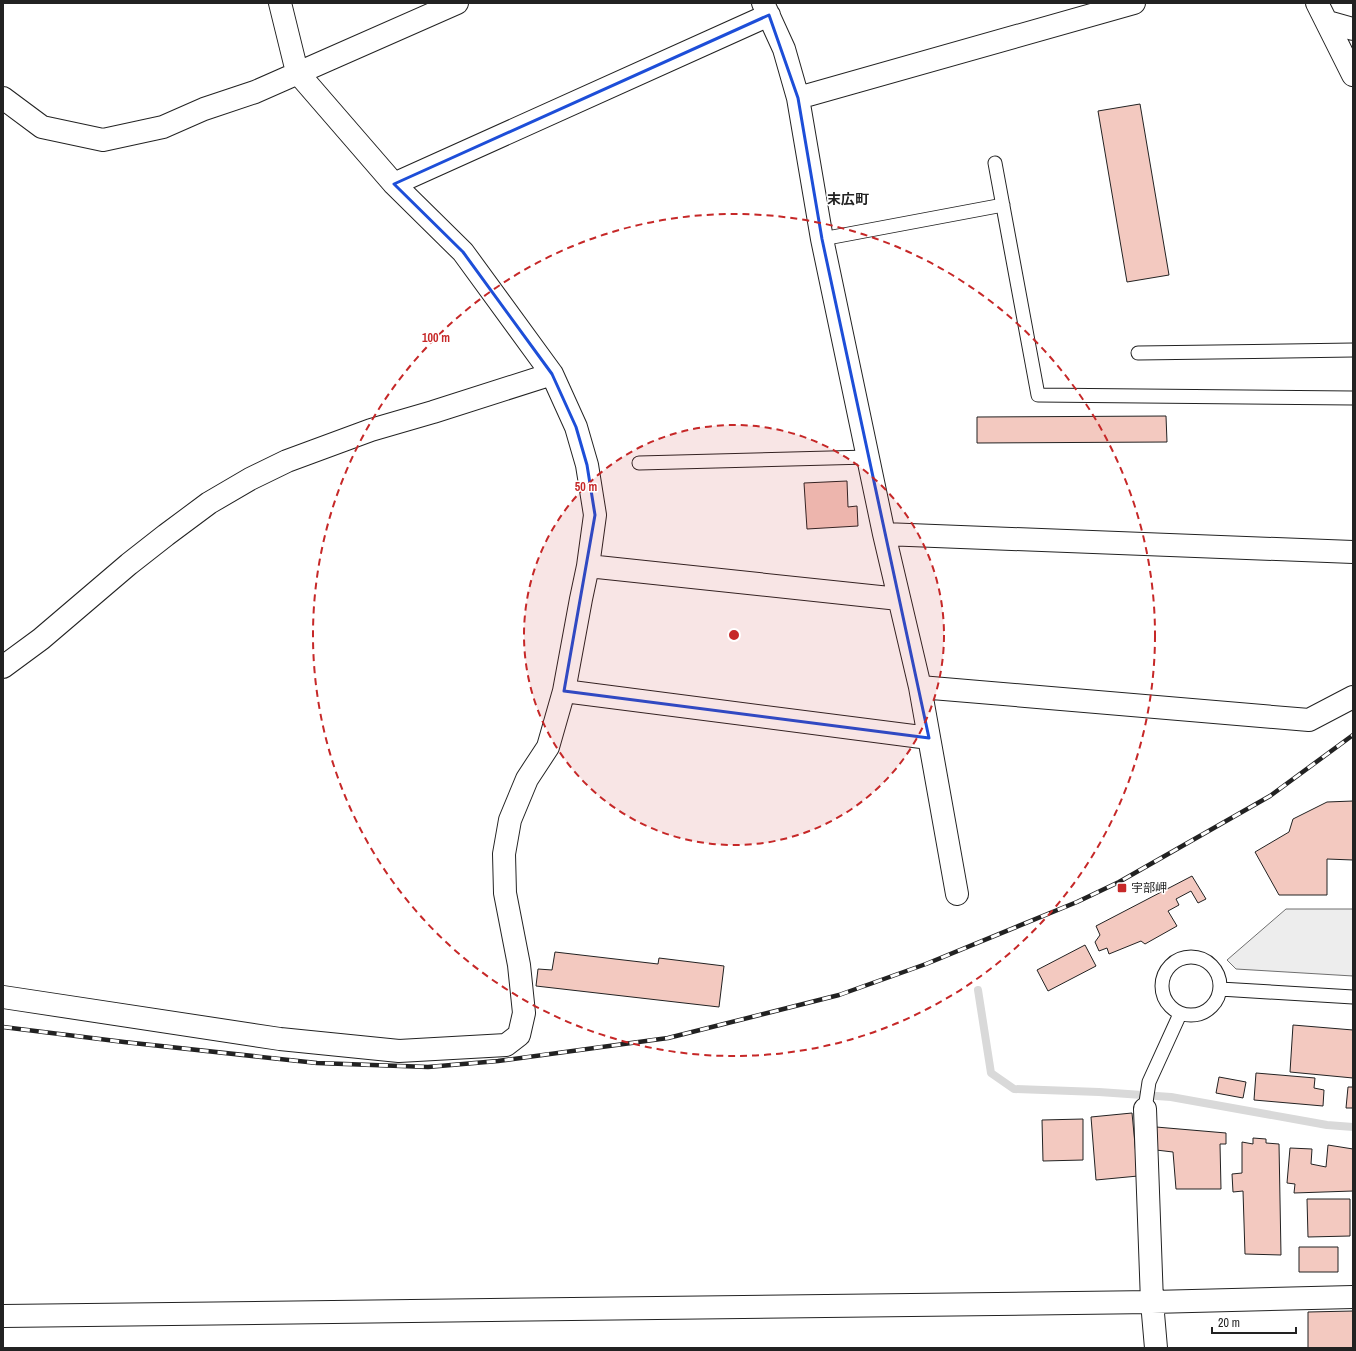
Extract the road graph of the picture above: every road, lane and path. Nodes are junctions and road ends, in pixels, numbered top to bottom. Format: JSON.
{"nodes":[{"id":1,"x":280,"y":3,"type":"edge"},
{"id":2,"x":457,"y":3,"type":"edge"},
{"id":3,"x":1134,"y":3,"type":"edge"},
{"id":4,"x":1317,"y":3,"type":"edge"},
{"id":5,"x":766,"y":9,"type":"edge"},
{"id":6,"x":1328,"y":22,"type":"junction"},
{"id":7,"x":1353,"y":29,"type":"edge"},
{"id":8,"x":298,"y":72,"type":"junction"},
{"id":9,"x":1353,"y":75,"type":"edge"},
{"id":10,"x":3,"y":98,"type":"edge"},
{"id":11,"x":798,"y":98,"type":"junction"},
{"id":12,"x":995,"y":163,"type":"dead end"},
{"id":13,"x":394,"y":184,"type":"junction"},
{"id":14,"x":1003,"y":205,"type":"junction"},
{"id":15,"x":822,"y":239,"type":"junction"},
{"id":16,"x":1353,"y":350,"type":"edge"},
{"id":17,"x":1138,"y":354,"type":"dead end"},
{"id":18,"x":552,"y":374,"type":"junction"},
{"id":19,"x":1353,"y":398,"type":"edge"},
{"id":20,"x":868,"y":457,"type":"junction"},
{"id":21,"x":640,"y":463,"type":"dead end"},
{"id":22,"x":884,"y":534,"type":"junction"},
{"id":23,"x":1353,"y":552,"type":"edge"},
{"id":24,"x":588,"y":566,"type":"junction"},
{"id":25,"x":899,"y":599,"type":"junction"},
{"id":26,"x":3,"y":667,"type":"edge"},
{"id":27,"x":920,"y":687,"type":"junction"},
{"id":28,"x":564,"y":691,"type":"junction"},
{"id":29,"x":1353,"y":697,"type":"edge"},
{"id":30,"x":929,"y":738,"type":"junction"},
{"id":31,"x":957,"y":894,"type":"dead end"},
{"id":32,"x":1220,"y":989,"type":"junction"},
{"id":33,"x":3,"y":997,"type":"edge"},
{"id":34,"x":1353,"y":997,"type":"edge"},
{"id":35,"x":1180,"y":1014,"type":"junction"},
{"id":36,"x":1145,"y":1109,"type":"joint"},
{"id":37,"x":1353,"y":1297,"type":"edge"},
{"id":38,"x":1152,"y":1302,"type":"junction"},
{"id":39,"x":3,"y":1316,"type":"edge"},
{"id":40,"x":1156,"y":1348,"type":"edge"}],
"edges":[{"from":1,"to":8,"type":"street"},
{"from":2,"to":8,"type":"street"},
{"from":3,"to":11,"type":"street"},
{"from":4,"to":6,"type":"street"},
{"from":5,"to":11,"type":"street"},
{"from":5,"to":13,"type":"street"},
{"from":6,"to":7,"type":"street"},
{"from":6,"to":9,"type":"street"},
{"from":8,"to":10,"type":"street"},
{"from":8,"to":13,"type":"street"},
{"from":11,"to":15,"type":"street"},
{"from":12,"to":14,"type":"lane"},
{"from":13,"to":18,"type":"street"},
{"from":14,"to":15,"type":"lane"},
{"from":14,"to":19,"type":"lane"},
{"from":15,"to":20,"type":"street"},
{"from":16,"to":17,"type":"lane"},
{"from":18,"to":24,"type":"street"},
{"from":18,"to":26,"type":"street"},
{"from":20,"to":21,"type":"lane"},
{"from":20,"to":22,"type":"street"},
{"from":22,"to":23,"type":"street"},
{"from":22,"to":25,"type":"street"},
{"from":24,"to":25,"type":"street"},
{"from":24,"to":28,"type":"street"},
{"from":25,"to":27,"type":"street"},
{"from":27,"to":29,"type":"street"},
{"from":27,"to":30,"type":"street"},
{"from":28,"to":30,"type":"street"},
{"from":28,"to":33,"type":"street"},
{"from":30,"to":31,"type":"street"},
{"from":32,"to":34,"type":"lane"},
{"from":32,"to":35,"type":"lane"},
{"from":32,"to":35,"type":"lane"},
{"from":35,"to":36,"type":"lane"},
{"from":36,"to":38,"type":"street"},
{"from":37,"to":38,"type":"street"},
{"from":38,"to":39,"type":"street"},
{"from":38,"to":40,"type":"street"}]}
